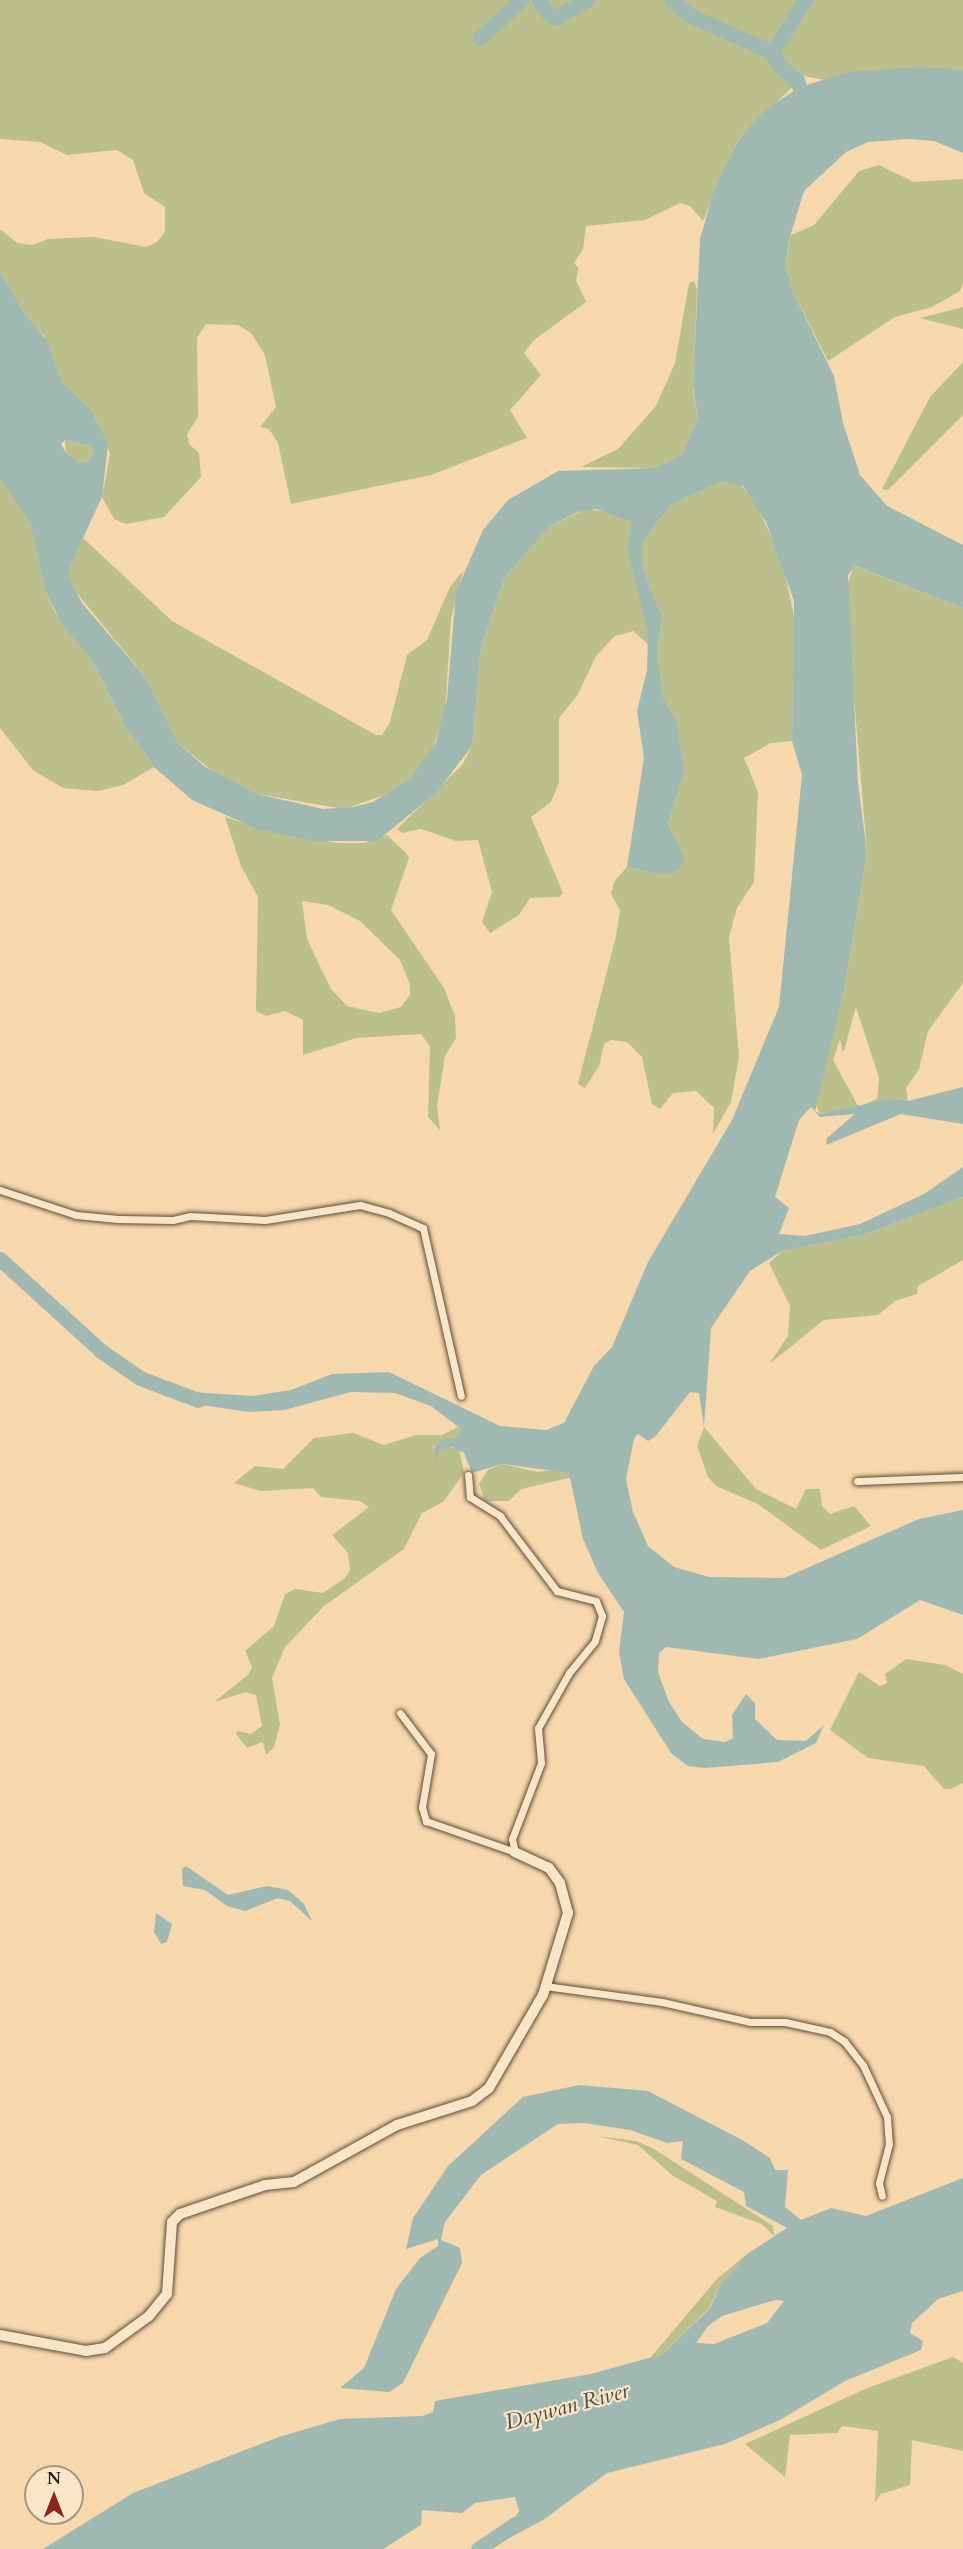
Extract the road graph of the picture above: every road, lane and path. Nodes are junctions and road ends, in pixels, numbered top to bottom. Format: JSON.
{"nodes":[{"id":1,"x":0,"y":1190,"type":"edge"},
{"id":2,"x":461,"y":1396,"type":"dead end"},
{"id":3,"x":468,"y":1475,"type":"dead end"},
{"id":4,"x":963,"y":1477,"type":"edge"},
{"id":5,"x":857,"y":1481,"type":"dead end"},
{"id":6,"x":400,"y":1713,"type":"dead end"},
{"id":7,"x":515,"y":1852,"type":"junction"},
{"id":8,"x":545,"y":1986,"type":"junction"},
{"id":9,"x":882,"y":2196,"type":"dead end"},
{"id":10,"x":0,"y":2336,"type":"edge"}],
"edges":[{"from":1,"to":2,"type":"street"},
{"from":3,"to":7,"type":"street"},
{"from":4,"to":5,"type":"street"},
{"from":6,"to":7,"type":"street"},
{"from":7,"to":8,"type":"street"},
{"from":8,"to":9,"type":"street"},
{"from":8,"to":10,"type":"street"}]}
